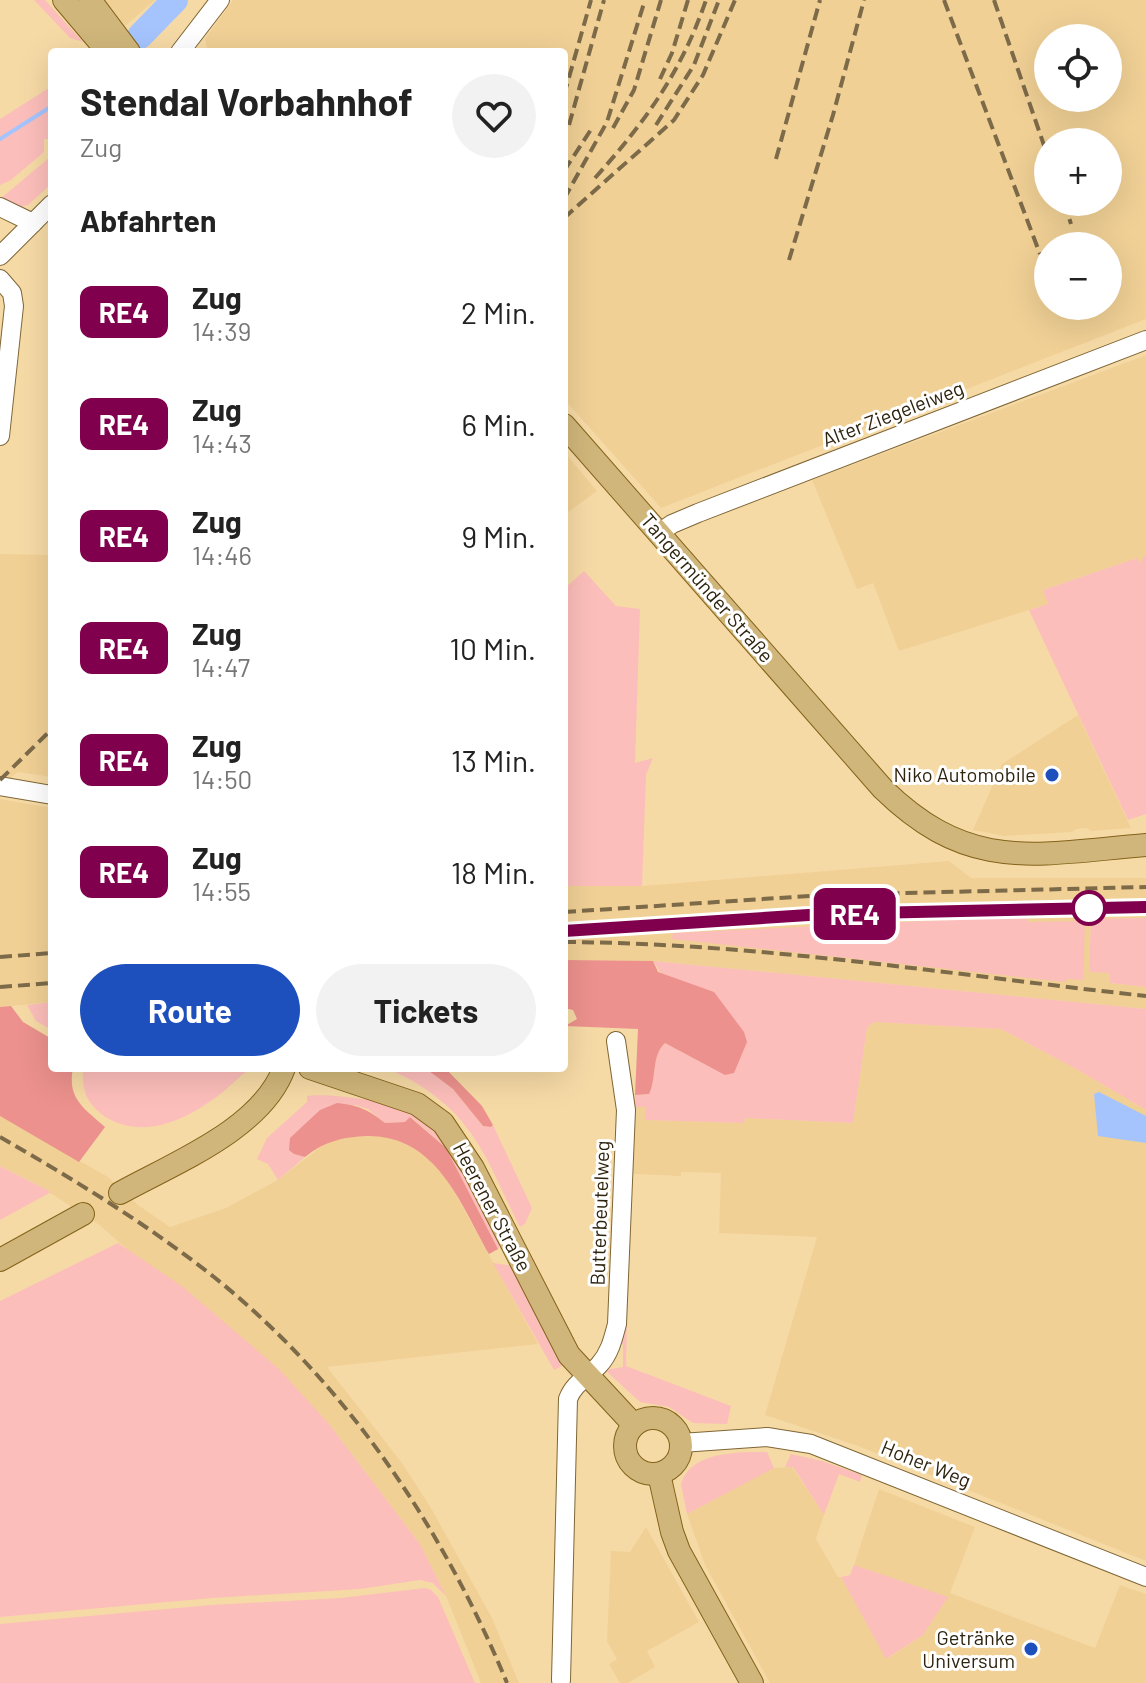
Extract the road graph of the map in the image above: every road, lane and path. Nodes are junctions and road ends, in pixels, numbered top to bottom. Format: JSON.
{"nodes":[{"id":1,"x":64,"y":0,"type":"edge"},
{"id":2,"x":90,"y":0,"type":"edge"},
{"id":3,"x":220,"y":0,"type":"edge"},
{"id":4,"x":123,"y":48,"type":"edge"},
{"id":5,"x":124,"y":48,"type":"edge"},
{"id":6,"x":183,"y":48,"type":"edge"},
{"id":7,"x":0,"y":207,"type":"edge"},
{"id":8,"x":48,"y":208,"type":"edge"},
{"id":9,"x":33,"y":223,"type":"junction"},
{"id":10,"x":0,"y":256,"type":"edge"},
{"id":11,"x":4,"y":283,"type":"edge"},
{"id":12,"x":1146,"y":340,"type":"edge"},
{"id":13,"x":568,"y":430,"type":"edge"},
{"id":14,"x":0,"y":436,"type":"edge"},
{"id":15,"x":659,"y":533,"type":"junction"},
{"id":16,"x":0,"y":786,"type":"edge"},
{"id":17,"x":48,"y":794,"type":"edge"},
{"id":18,"x":1146,"y":845,"type":"edge"},
{"id":19,"x":616,"y":1041,"type":"dead end"},
{"id":20,"x":282,"y":1072,"type":"edge"},
{"id":21,"x":322,"y":1072,"type":"edge"},
{"id":22,"x":120,"y":1193,"type":"dead end"},
{"id":23,"x":83,"y":1214,"type":"dead end"},
{"id":24,"x":0,"y":1260,"type":"edge"},
{"id":25,"x":586,"y":1377,"type":"junction"},
{"id":26,"x":634,"y":1425,"type":"junction"},
{"id":27,"x":681,"y":1443,"type":"junction"},
{"id":28,"x":659,"y":1474,"type":"junction"},
{"id":29,"x":1146,"y":1577,"type":"edge"},
{"id":30,"x":561,"y":1680,"type":"dead end"},
{"id":31,"x":752,"y":1683,"type":"edge"}],
"edges":[{"from":1,"to":4,"type":"main road"},
{"from":2,"to":5,"type":"main road"},
{"from":3,"to":6,"type":"street"},
{"from":7,"to":9,"type":"street"},
{"from":8,"to":9,"type":"street"},
{"from":9,"to":10,"type":"street"},
{"from":11,"to":14,"type":"street"},
{"from":12,"to":15,"type":"street","name":"Alter Ziegeleiweg"},
{"from":13,"to":15,"type":"main road","name":"Tangermünder Straße"},
{"from":15,"to":18,"type":"main road","name":"Tangermünder Straße"},
{"from":16,"to":17,"type":"street"},
{"from":19,"to":25,"type":"street","name":"Butterbeutelweg"},
{"from":20,"to":22,"type":"main road"},
{"from":21,"to":25,"type":"main road","name":"Heerener Straße"},
{"from":23,"to":24,"type":"main road"},
{"from":25,"to":26,"type":"main road","name":"Heerener Straße"},
{"from":25,"to":30,"type":"street"},
{"from":26,"to":27,"type":"main road"},
{"from":26,"to":28,"type":"main road"},
{"from":27,"to":28,"type":"main road"},
{"from":27,"to":29,"type":"street","name":"Hoher Weg"},
{"from":28,"to":31,"type":"main road"}]}
